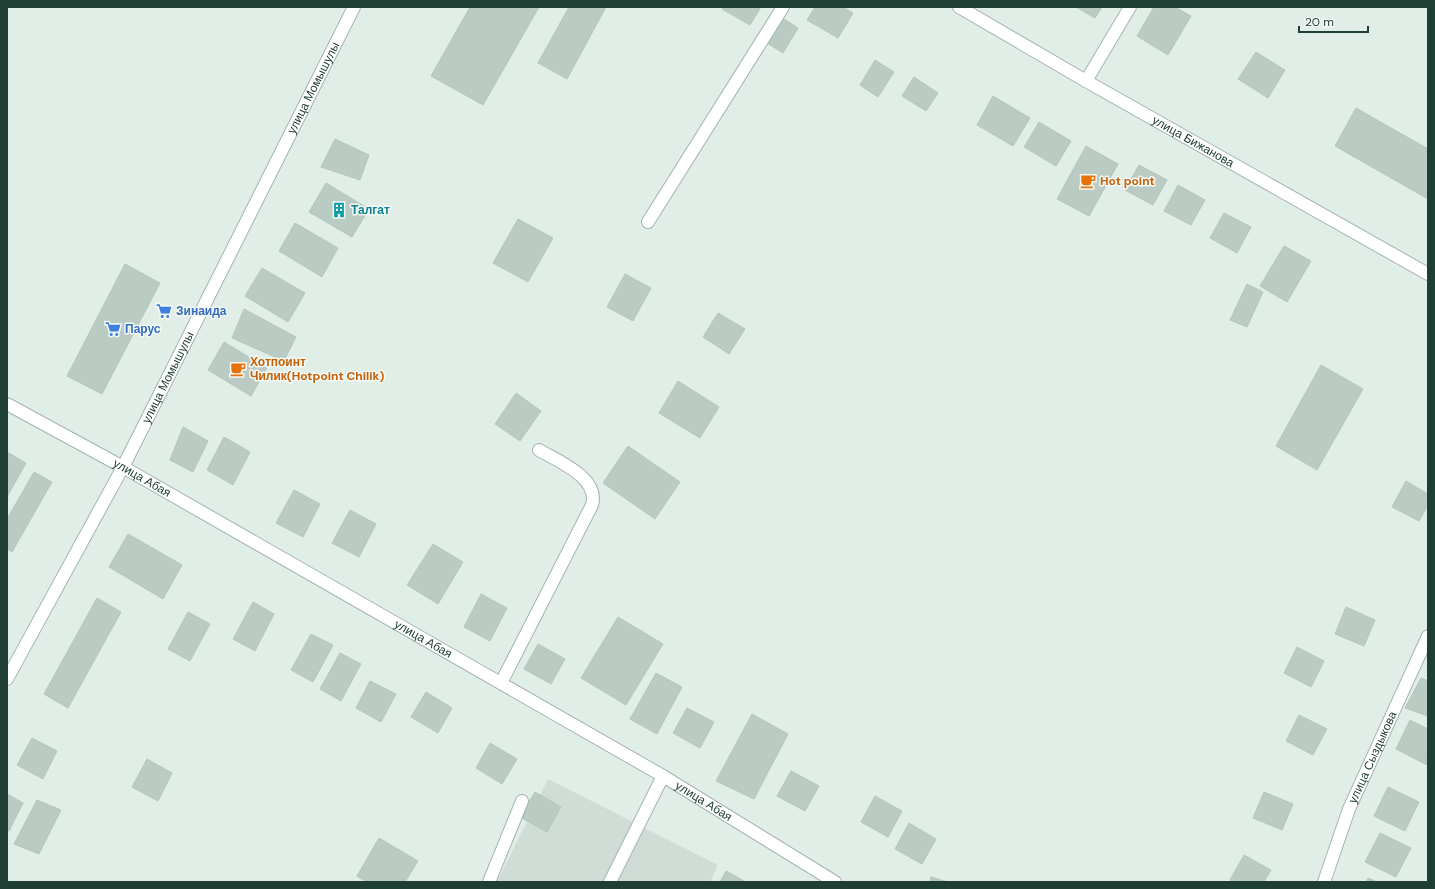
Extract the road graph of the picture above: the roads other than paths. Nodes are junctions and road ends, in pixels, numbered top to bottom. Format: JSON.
{"nodes":[{"id":1,"x":354,"y":7,"type":"edge"},
{"id":2,"x":783,"y":7,"type":"edge"},
{"id":3,"x":959,"y":7,"type":"edge"},
{"id":4,"x":1130,"y":7,"type":"edge"},
{"id":5,"x":1086,"y":81,"type":"junction"},
{"id":6,"x":648,"y":222,"type":"dead end"},
{"id":7,"x":1428,"y":274,"type":"edge"},
{"id":8,"x":7,"y":404,"type":"edge"},
{"id":9,"x":539,"y":450,"type":"dead end"},
{"id":10,"x":123,"y":467,"type":"junction"},
{"id":11,"x":1428,"y":636,"type":"edge"},
{"id":12,"x":7,"y":679,"type":"edge"},
{"id":13,"x":501,"y":683,"type":"junction"},
{"id":14,"x":664,"y":776,"type":"junction"},
{"id":15,"x":522,"y":801,"type":"dead end"},
{"id":16,"x":488,"y":882,"type":"edge"},
{"id":17,"x":610,"y":882,"type":"edge"},
{"id":18,"x":835,"y":882,"type":"edge"},
{"id":19,"x":1324,"y":882,"type":"edge"}],
"edges":[{"from":1,"to":10,"type":"street","name":"улица Момышулы"},
{"from":2,"to":6,"type":"street"},
{"from":3,"to":5,"type":"street","name":"улица Бижанова"},
{"from":4,"to":5,"type":"street"},
{"from":5,"to":7,"type":"street","name":"улица Бижанова"},
{"from":8,"to":10,"type":"street","name":"улица Абая"},
{"from":9,"to":13,"type":"street"},
{"from":10,"to":12,"type":"street","name":"улица Момышулы"},
{"from":10,"to":13,"type":"street","name":"улица Абая"},
{"from":11,"to":19,"type":"street","name":"улица Сыздыкова"},
{"from":13,"to":14,"type":"street","name":"улица Абая"},
{"from":14,"to":17,"type":"street"},
{"from":14,"to":18,"type":"street","name":"улица Абая"},
{"from":15,"to":16,"type":"street"}]}
